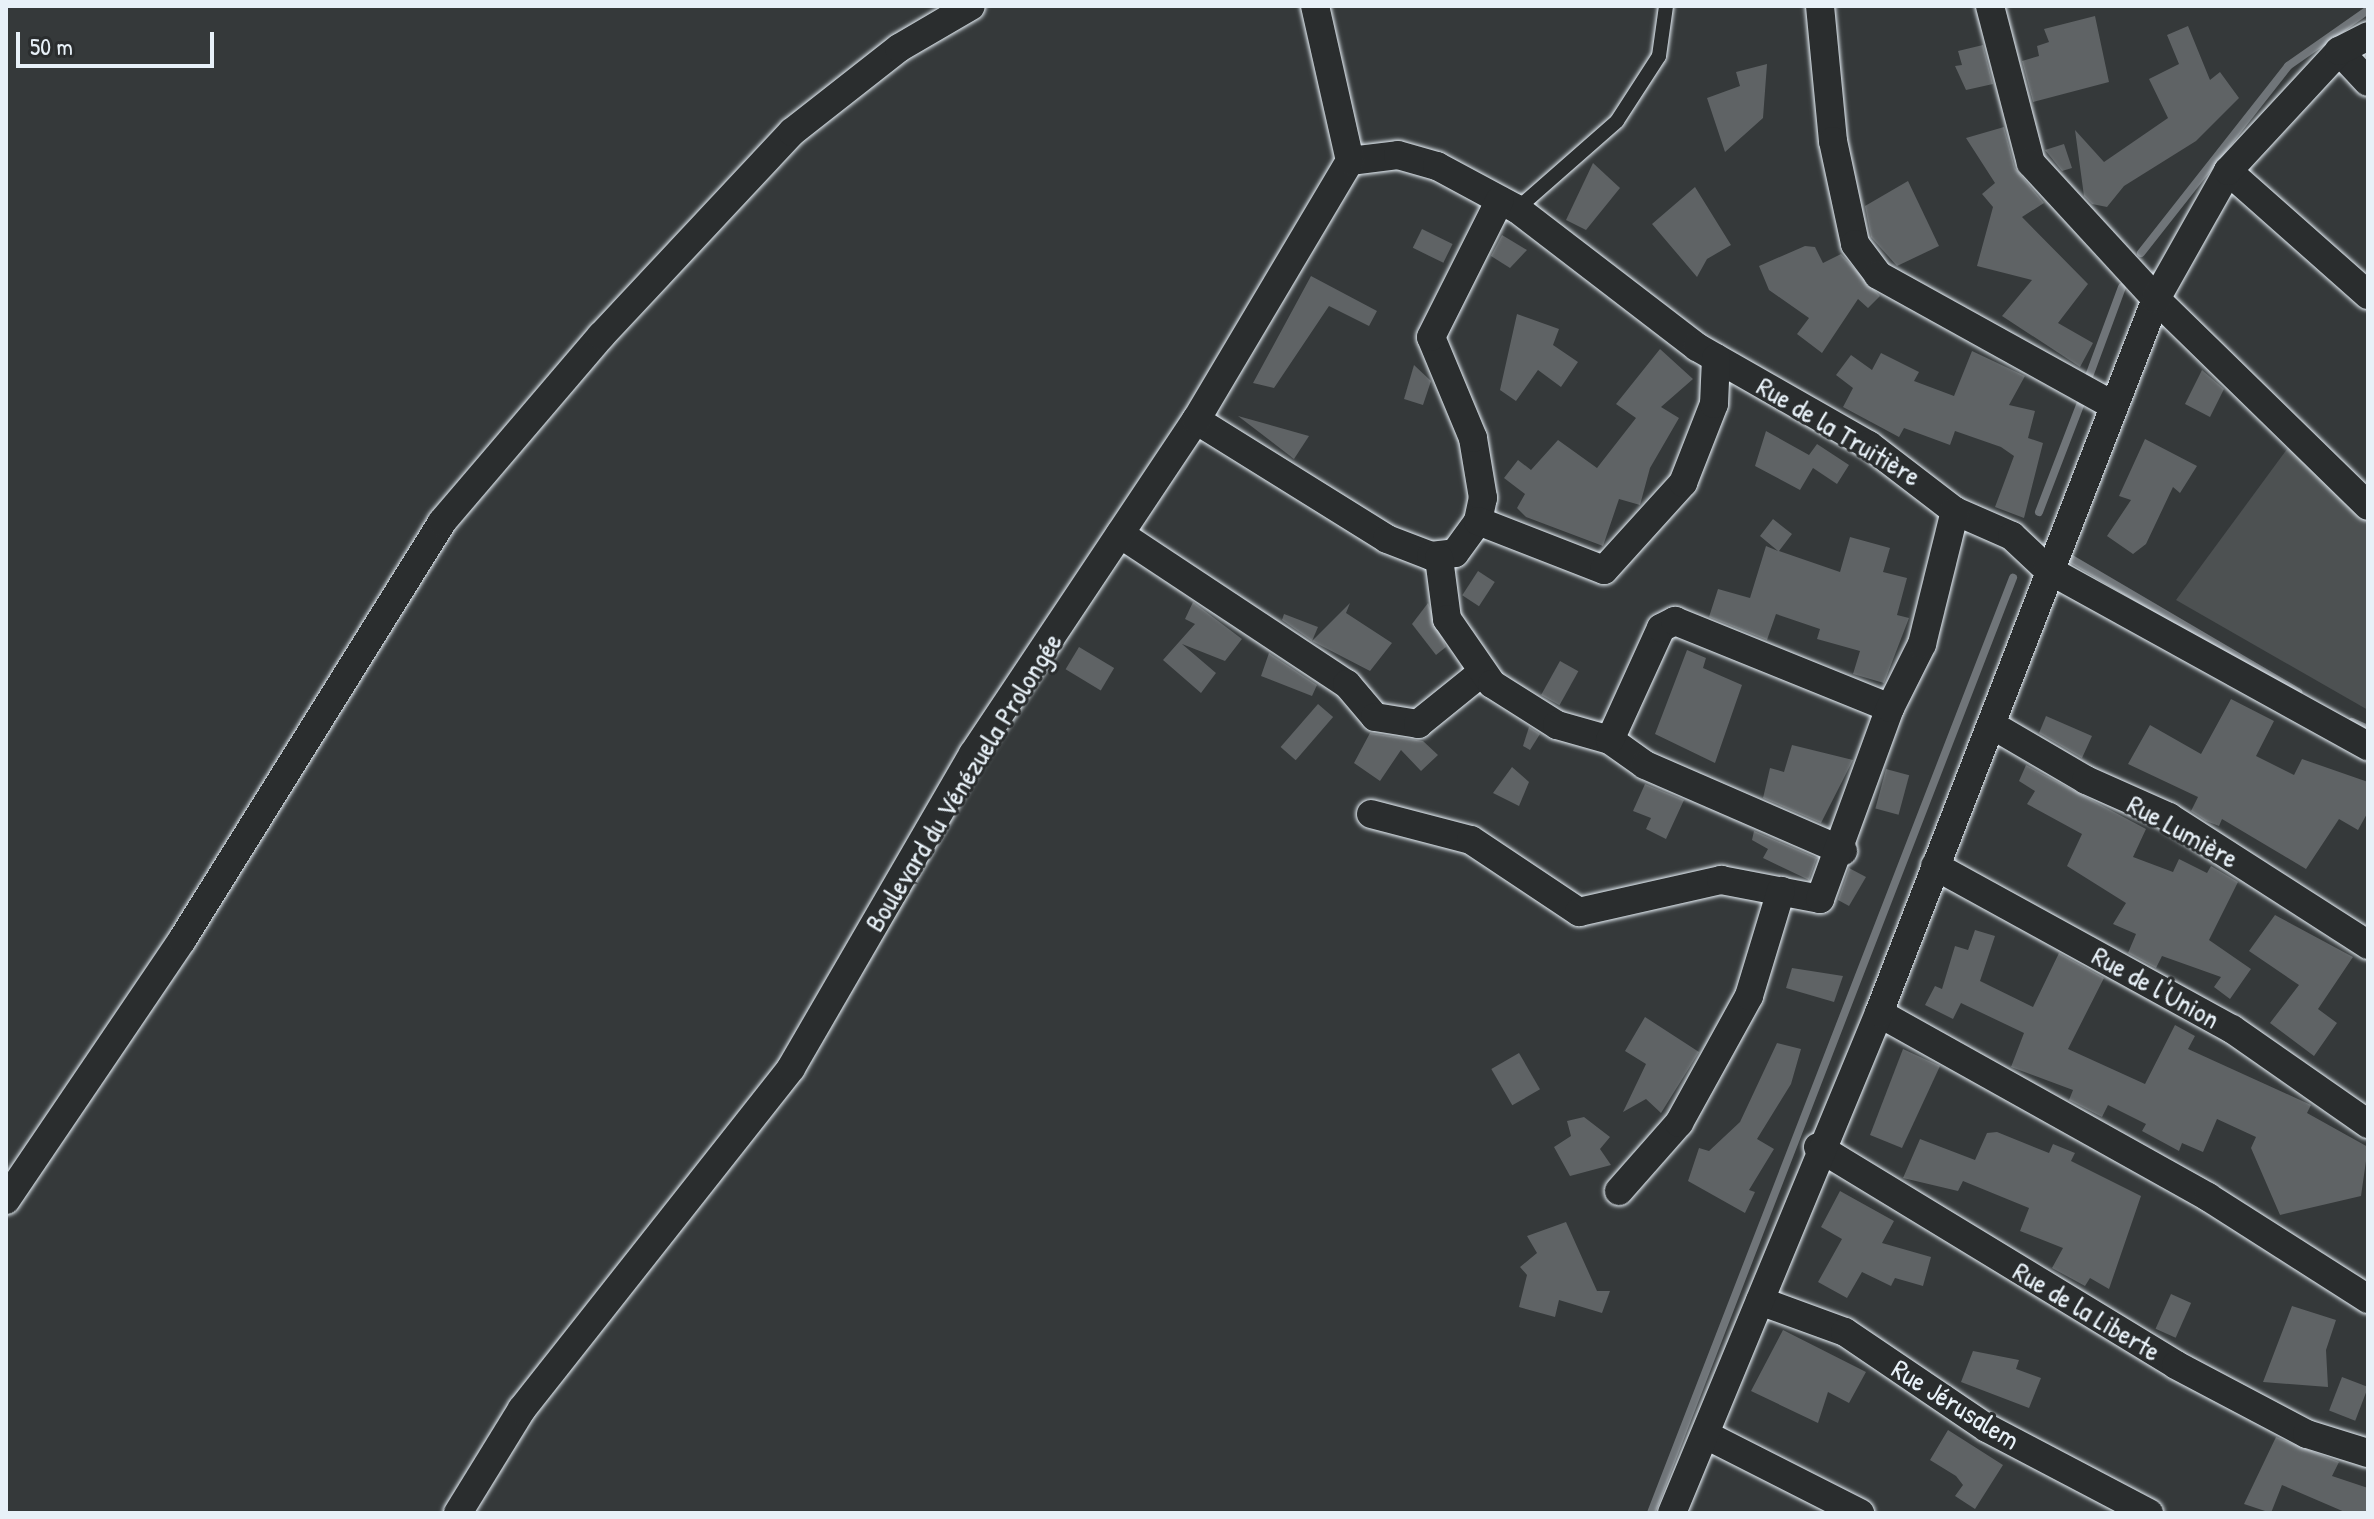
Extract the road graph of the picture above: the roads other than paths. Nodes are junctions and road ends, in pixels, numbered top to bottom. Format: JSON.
{"nodes":[{"id":1,"x":971,"y":6,"type":"edge"},
{"id":2,"x":1315,"y":6,"type":"edge"},
{"id":3,"x":1666,"y":6,"type":"edge"},
{"id":4,"x":1820,"y":6,"type":"edge"},
{"id":5,"x":1990,"y":6,"type":"edge"},
{"id":6,"x":2368,"y":36,"type":"edge"},
{"id":7,"x":2339,"y":51,"type":"junction"},
{"id":8,"x":2368,"y":82,"type":"edge"},
{"id":9,"x":1350,"y":161,"type":"junction"},
{"id":10,"x":2228,"y":171,"type":"junction"},
{"id":11,"x":1508,"y":204,"type":"junction"},
{"id":12,"x":2368,"y":295,"type":"edge"},
{"id":13,"x":2156,"y":299,"type":"junction"},
{"id":14,"x":1716,"y":358,"type":"junction"},
{"id":15,"x":2113,"y":405,"type":"junction"},
{"id":16,"x":1196,"y":420,"type":"junction"},
{"id":17,"x":2368,"y":506,"type":"edge"},
{"id":18,"x":1955,"y":511,"type":"junction"},
{"id":19,"x":1478,"y":521,"type":"junction"},
{"id":20,"x":1120,"y":534,"type":"junction"},
{"id":21,"x":1439,"y":558,"type":"junction"},
{"id":22,"x":2047,"y":569,"type":"junction"},
{"id":23,"x":1481,"y":673,"type":"junction"},
{"id":24,"x":1890,"y":708,"type":"junction"},
{"id":25,"x":1992,"y":725,"type":"junction"},
{"id":26,"x":1610,"y":740,"type":"junction"},
{"id":27,"x":2368,"y":746,"type":"edge"},
{"id":28,"x":1371,"y":814,"type":"dead end"},
{"id":29,"x":1843,"y":851,"type":"junction"},
{"id":30,"x":1935,"y":866,"type":"junction"},
{"id":31,"x":1781,"y":891,"type":"junction"},
{"id":32,"x":2368,"y":945,"type":"edge"},
{"id":33,"x":1879,"y":1013,"type":"junction"},
{"id":34,"x":2368,"y":1124,"type":"edge"},
{"id":35,"x":1818,"y":1147,"type":"junction"},
{"id":36,"x":1619,"y":1191,"type":"dead end"},
{"id":37,"x":6,"y":1200,"type":"edge"},
{"id":38,"x":2368,"y":1299,"type":"edge"},
{"id":39,"x":1760,"y":1301,"type":"junction"},
{"id":40,"x":1706,"y":1435,"type":"junction"},
{"id":41,"x":2368,"y":1453,"type":"edge"},
{"id":42,"x":458,"y":1513,"type":"edge"},
{"id":43,"x":1672,"y":1513,"type":"edge"},
{"id":44,"x":1860,"y":1513,"type":"edge"},
{"id":45,"x":2149,"y":1513,"type":"edge"}],
"edges":[{"from":1,"to":37,"type":"street"},
{"from":2,"to":9,"type":"street"},
{"from":3,"to":11,"type":"lane"},
{"from":4,"to":15,"type":"street"},
{"from":5,"to":13,"type":"street"},
{"from":6,"to":7,"type":"street"},
{"from":7,"to":8,"type":"street"},
{"from":7,"to":10,"type":"street"},
{"from":9,"to":11,"type":"street","name":"Rue de la Truitière"},
{"from":9,"to":16,"type":"street","name":"Boulevard du Vénézuela Prolongée"},
{"from":10,"to":12,"type":"street"},
{"from":10,"to":13,"type":"street"},
{"from":11,"to":14,"type":"street","name":"Rue de la Truitière"},
{"from":11,"to":19,"type":"street"},
{"from":13,"to":15,"type":"street"},
{"from":13,"to":17,"type":"street"},
{"from":14,"to":18,"type":"street","name":"Rue de la Truitière"},
{"from":14,"to":19,"type":"street"},
{"from":15,"to":22,"type":"street"},
{"from":16,"to":20,"type":"street","name":"Boulevard du Vénézuela Prolongée"},
{"from":16,"to":21,"type":"street"},
{"from":18,"to":22,"type":"street","name":"Rue de la Truitière"},
{"from":18,"to":24,"type":"street"},
{"from":19,"to":21,"type":"street"},
{"from":20,"to":23,"type":"street"},
{"from":20,"to":42,"type":"street","name":"Boulevard du Vénézuela Prolongée"},
{"from":21,"to":23,"type":"street"},
{"from":22,"to":25,"type":"street"},
{"from":22,"to":27,"type":"street","name":"Rue de la Truitière"},
{"from":23,"to":26,"type":"street"},
{"from":24,"to":26,"type":"street"},
{"from":24,"to":29,"type":"street"},
{"from":25,"to":30,"type":"street"},
{"from":25,"to":32,"type":"street","name":"Rue Lumière"},
{"from":26,"to":29,"type":"street"},
{"from":28,"to":31,"type":"street"},
{"from":29,"to":31,"type":"street"},
{"from":30,"to":33,"type":"street"},
{"from":30,"to":34,"type":"street","name":"Rue de l'Union"},
{"from":31,"to":36,"type":"street"},
{"from":33,"to":35,"type":"street"},
{"from":33,"to":38,"type":"street"},
{"from":35,"to":39,"type":"street"},
{"from":35,"to":41,"type":"street","name":"Rue de la Liberte"},
{"from":39,"to":40,"type":"street"},
{"from":39,"to":45,"type":"street","name":"Rue Jérusalem"},
{"from":40,"to":43,"type":"street"},
{"from":40,"to":44,"type":"street"}]}
